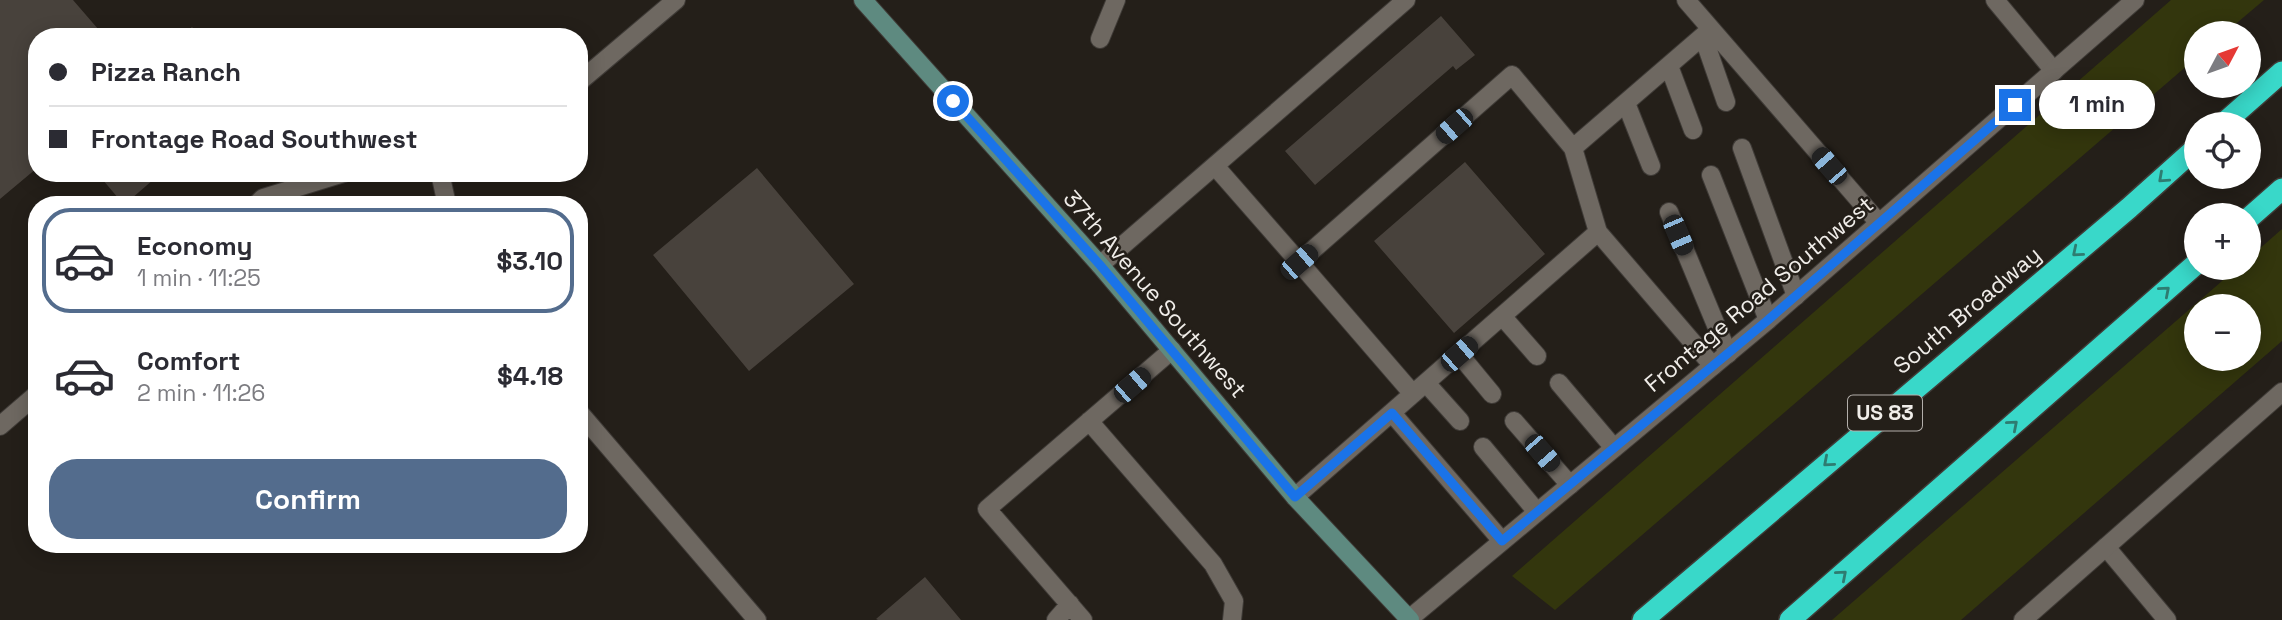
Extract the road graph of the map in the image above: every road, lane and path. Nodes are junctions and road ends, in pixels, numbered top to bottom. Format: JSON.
{"nodes":[{"id":1,"x":676,"y":0,"type":"edge"},
{"id":2,"x":863,"y":0,"type":"edge"},
{"id":3,"x":1116,"y":0,"type":"edge"},
{"id":4,"x":1406,"y":0,"type":"edge"},
{"id":5,"x":1686,"y":0,"type":"edge"},
{"id":6,"x":1995,"y":0,"type":"edge"},
{"id":7,"x":2135,"y":0,"type":"edge"},
{"id":8,"x":1707,"y":32,"type":"junction"},
{"id":9,"x":1100,"y":38,"type":"dead end"},
{"id":10,"x":1669,"y":66,"type":"junction"},
{"id":11,"x":2054,"y":71,"type":"junction"},
{"id":12,"x":2282,"y":72,"type":"edge"},
{"id":13,"x":588,"y":74,"type":"edge"},
{"id":14,"x":1726,"y":102,"type":"dead end"},
{"id":15,"x":1626,"y":103,"type":"junction"},
{"id":16,"x":2237,"y":112,"type":"edge"},
{"id":17,"x":1693,"y":130,"type":"dead end"},
{"id":18,"x":1573,"y":148,"type":"junction"},
{"id":19,"x":1742,"y":148,"type":"dead end"},
{"id":20,"x":2184,"y":159,"type":"edge"},
{"id":21,"x":1215,"y":166,"type":"junction"},
{"id":22,"x":1651,"y":166,"type":"dead end"},
{"id":23,"x":1711,"y":175,"type":"dead end"},
{"id":24,"x":315,"y":182,"type":"edge"},
{"id":25,"x":2282,"y":189,"type":"edge"},
{"id":26,"x":269,"y":196,"type":"edge"},
{"id":27,"x":2261,"y":207,"type":"edge"},
{"id":28,"x":1668,"y":212,"type":"dead end"},
{"id":29,"x":1879,"y":223,"type":"junction"},
{"id":30,"x":1598,"y":232,"type":"junction"},
{"id":31,"x":1299,"y":262,"type":"junction"},
{"id":32,"x":1100,"y":265,"type":"junction"},
{"id":33,"x":2184,"y":275,"type":"edge"},
{"id":34,"x":1796,"y":296,"type":"junction"},
{"id":35,"x":1502,"y":316,"type":"junction"},
{"id":36,"x":1768,"y":320,"type":"junction"},
{"id":37,"x":1172,"y":350,"type":"junction"},
{"id":38,"x":1459,"y":354,"type":"junction"},
{"id":39,"x":1728,"y":354,"type":"junction"},
{"id":40,"x":1537,"y":356,"type":"dead end"},
{"id":41,"x":1713,"y":366,"type":"junction"},
{"id":42,"x":1559,"y":383,"type":"dead end"},
{"id":43,"x":1419,"y":388,"type":"junction"},
{"id":44,"x":2282,"y":392,"type":"edge"},
{"id":45,"x":1492,"y":394,"type":"dead end"},
{"id":46,"x":28,"y":402,"type":"edge"},
{"id":47,"x":1392,"y":413,"type":"junction"},
{"id":48,"x":1090,"y":421,"type":"junction"},
{"id":49,"x":1460,"y":421,"type":"dead end"},
{"id":50,"x":1514,"y":421,"type":"dead end"},
{"id":51,"x":588,"y":423,"type":"edge"},
{"id":52,"x":0,"y":426,"type":"edge"},
{"id":53,"x":1483,"y":447,"type":"dead end"},
{"id":54,"x":1614,"y":448,"type":"junction"},
{"id":55,"x":1570,"y":485,"type":"junction"},
{"id":56,"x":1295,"y":497,"type":"junction"},
{"id":57,"x":1537,"y":512,"type":"junction"},
{"id":58,"x":1502,"y":541,"type":"junction"},
{"id":59,"x":2106,"y":547,"type":"junction"},
{"id":60,"x":1070,"y":604,"type":"junction"},
{"id":61,"x":2161,"y":618,"type":"edge"},
{"id":62,"x":1409,"y":619,"type":"edge"},
{"id":63,"x":757,"y":620,"type":"edge"},
{"id":64,"x":1056,"y":620,"type":"edge"},
{"id":65,"x":1083,"y":620,"type":"edge"},
{"id":66,"x":1232,"y":620,"type":"edge"},
{"id":67,"x":1643,"y":620,"type":"edge"},
{"id":68,"x":1790,"y":620,"type":"edge"},
{"id":69,"x":2023,"y":620,"type":"edge"}],
"edges":[{"from":1,"to":13,"type":"street"},
{"from":2,"to":32,"type":"main road","name":"37th Avenue Southwest"},
{"from":3,"to":9,"type":"street"},
{"from":4,"to":21,"type":"street"},
{"from":5,"to":8,"type":"street"},
{"from":6,"to":11,"type":"street"},
{"from":7,"to":11,"type":"street","name":"Frontage Road Southwest"},
{"from":8,"to":10,"type":"street"},
{"from":8,"to":14,"type":"street"},
{"from":8,"to":29,"type":"street"},
{"from":10,"to":15,"type":"street"},
{"from":10,"to":17,"type":"street"},
{"from":11,"to":29,"type":"street","name":"Frontage Road Southwest"},
{"from":12,"to":16,"type":"highway"},
{"from":15,"to":18,"type":"street"},
{"from":15,"to":22,"type":"street"},
{"from":18,"to":30,"type":"street"},
{"from":18,"to":31,"type":"street"},
{"from":19,"to":34,"type":"street"},
{"from":20,"to":67,"type":"highway","name":"South Broadway","number":"US 83","one_way":true},
{"from":21,"to":31,"type":"street"},
{"from":21,"to":32,"type":"street"},
{"from":23,"to":36,"type":"street"},
{"from":24,"to":26,"type":"street"},
{"from":25,"to":27,"type":"highway"},
{"from":28,"to":39,"type":"street"},
{"from":29,"to":34,"type":"street","name":"Frontage Road Southwest"},
{"from":30,"to":35,"type":"street"},
{"from":30,"to":41,"type":"street"},
{"from":31,"to":43,"type":"street"},
{"from":32,"to":37,"type":"main road","name":"37th Avenue Southwest"},
{"from":68,"to":33,"type":"highway","one_way":true},
{"from":34,"to":36,"type":"street","name":"Frontage Road Southwest"},
{"from":35,"to":38,"type":"street"},
{"from":35,"to":40,"type":"street"},
{"from":36,"to":39,"type":"street","name":"Frontage Road Southwest"},
{"from":37,"to":48,"type":"street"},
{"from":37,"to":56,"type":"main road","name":"37th Avenue Southwest"},
{"from":38,"to":43,"type":"street"},
{"from":38,"to":45,"type":"street"},
{"from":39,"to":41,"type":"street","name":"Frontage Road Southwest"},
{"from":41,"to":54,"type":"street","name":"Frontage Road Southwest"},
{"from":42,"to":54,"type":"street"},
{"from":43,"to":47,"type":"street"},
{"from":43,"to":49,"type":"street"},
{"from":44,"to":59,"type":"street"},
{"from":46,"to":52,"type":"street"},
{"from":47,"to":56,"type":"street"},
{"from":47,"to":58,"type":"street"},
{"from":48,"to":60,"type":"street"},
{"from":48,"to":66,"type":"street"},
{"from":50,"to":55,"type":"street"},
{"from":51,"to":63,"type":"street"},
{"from":53,"to":57,"type":"street"},
{"from":54,"to":55,"type":"street","name":"Frontage Road Southwest"},
{"from":55,"to":57,"type":"street","name":"Frontage Road Southwest"},
{"from":56,"to":62,"type":"main road","name":"37th Avenue Southwest"},
{"from":57,"to":58,"type":"street","name":"Frontage Road Southwest"},
{"from":58,"to":62,"type":"street","name":"Frontage Road Southwest"},
{"from":59,"to":61,"type":"street"},
{"from":59,"to":69,"type":"street"},
{"from":60,"to":64,"type":"street"},
{"from":60,"to":65,"type":"street"}]}
